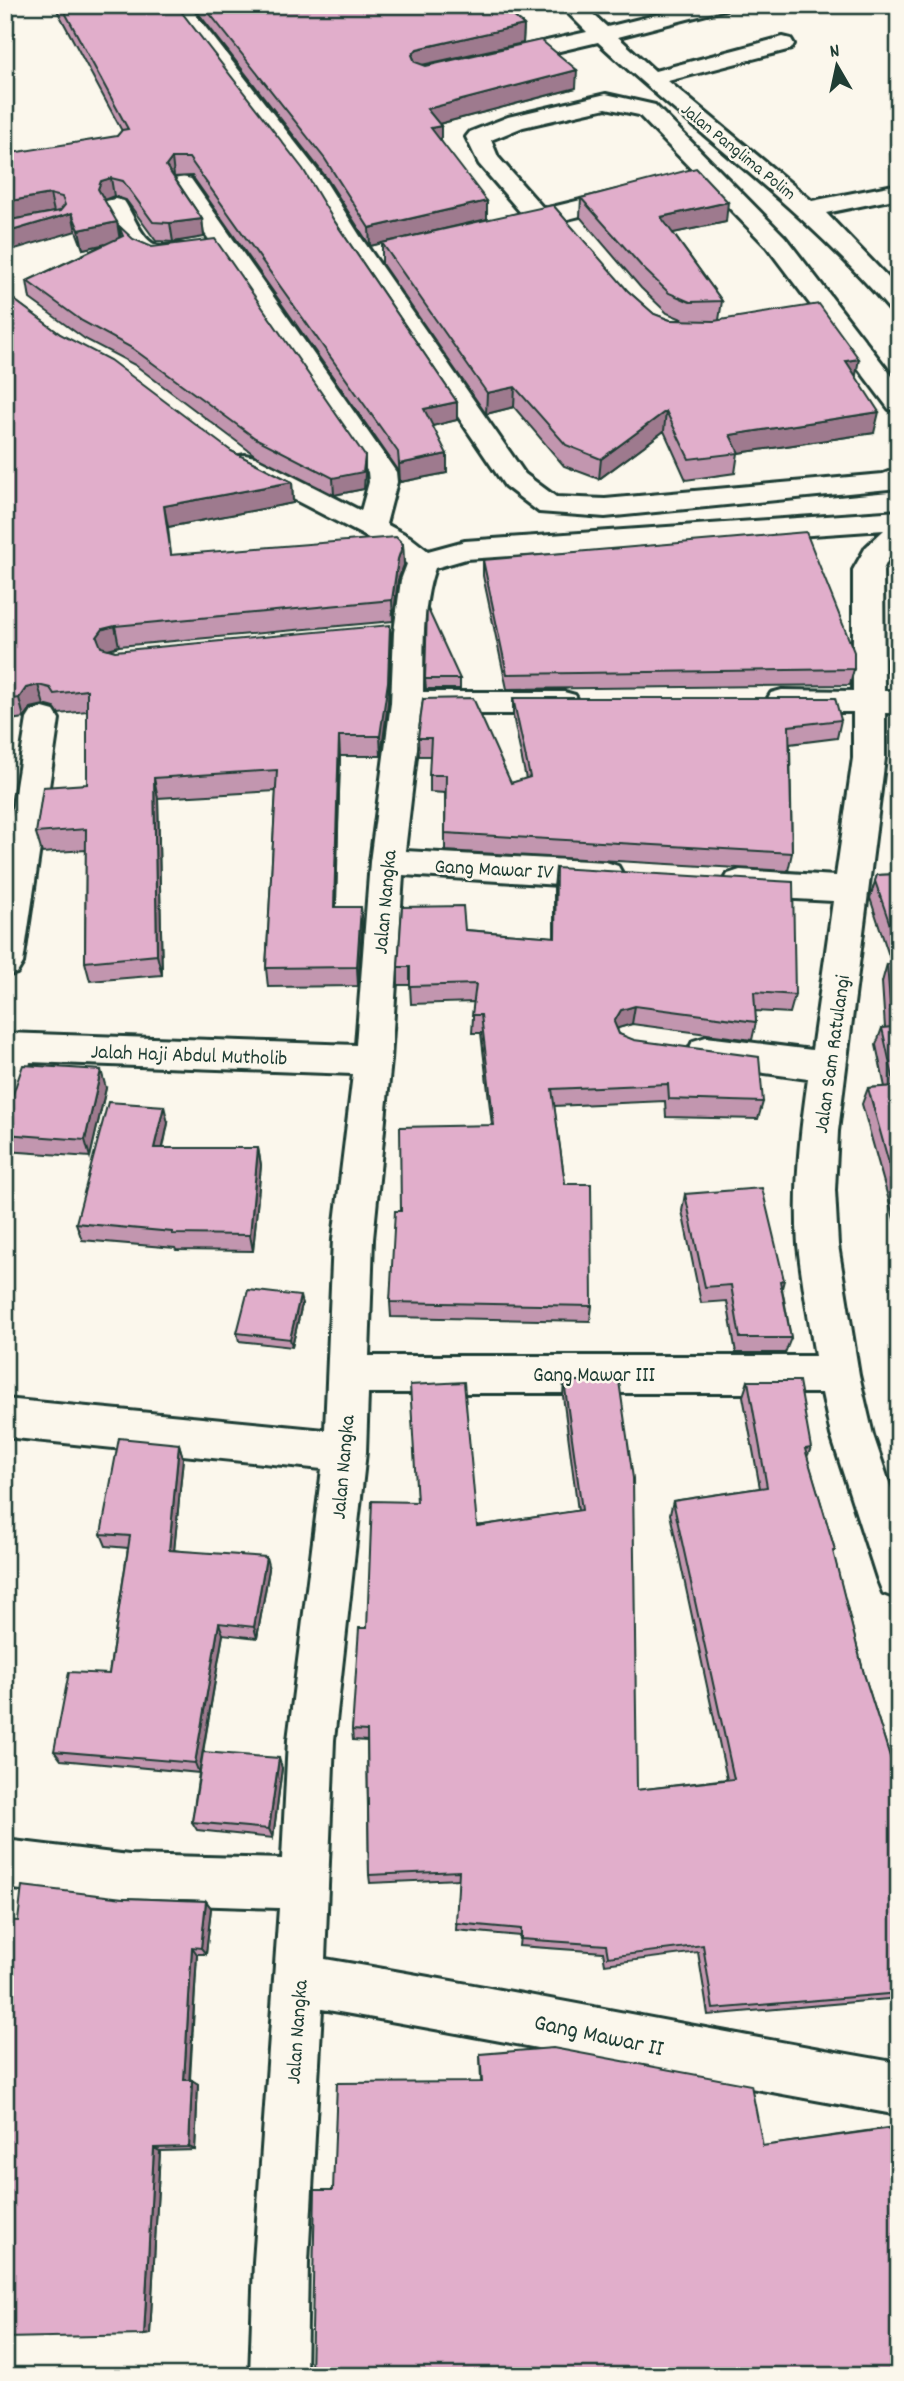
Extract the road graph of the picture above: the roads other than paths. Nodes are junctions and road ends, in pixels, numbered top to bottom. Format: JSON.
{"nodes":[{"id":1,"x":177,"y":5,"type":"edge"},
{"id":2,"x":570,"y":5,"type":"edge"},
{"id":3,"x":719,"y":5,"type":"edge"},
{"id":4,"x":603,"y":35,"type":"junction"},
{"id":5,"x":783,"y":44,"type":"dead end"},
{"id":6,"x":476,"y":63,"type":"edge"},
{"id":7,"x":651,"y":79,"type":"junction"},
{"id":8,"x":754,"y":163,"type":"junction"},
{"id":9,"x":708,"y":175,"type":"junction"},
{"id":10,"x":681,"y":182,"type":"edge"},
{"id":11,"x":183,"y":184,"type":"dead end"},
{"id":12,"x":654,"y":189,"type":"edge"},
{"id":13,"x":899,"y":191,"type":"edge"},
{"id":14,"x":115,"y":206,"type":"dead end"},
{"id":15,"x":810,"y":209,"type":"junction"},
{"id":16,"x":549,"y":216,"type":"junction"},
{"id":17,"x":487,"y":229,"type":"edge"},
{"id":18,"x":576,"y":233,"type":"edge"},
{"id":19,"x":225,"y":244,"type":"junction"},
{"id":20,"x":899,"y":305,"type":"edge"},
{"id":21,"x":829,"y":311,"type":"junction"},
{"id":22,"x":803,"y":315,"type":"edge"},
{"id":23,"x":899,"y":402,"type":"edge"},
{"id":24,"x":223,"y":447,"type":"edge"},
{"id":25,"x":899,"y":477,"type":"edge"},
{"id":26,"x":899,"y":520,"type":"edge"},
{"id":27,"x":370,"y":528,"type":"junction"},
{"id":28,"x":899,"y":533,"type":"edge"},
{"id":29,"x":423,"y":562,"type":"junction"},
{"id":30,"x":589,"y":702,"type":"edge"},
{"id":31,"x":757,"y":702,"type":"edge"},
{"id":32,"x":884,"y":702,"type":"edge"},
{"id":33,"x":407,"y":703,"type":"junction"},
{"id":34,"x":43,"y":719,"type":"dead end"},
{"id":35,"x":387,"y":862,"type":"junction"},
{"id":36,"x":634,"y":876,"type":"edge"},
{"id":37,"x":716,"y":881,"type":"edge"},
{"id":38,"x":865,"y":881,"type":"junction"},
{"id":39,"x":5,"y":963,"type":"edge"},
{"id":40,"x":671,"y":1047,"type":"edge"},
{"id":41,"x":10,"y":1048,"type":"edge"},
{"id":42,"x":373,"y":1060,"type":"junction"},
{"id":43,"x":829,"y":1067,"type":"junction"},
{"id":44,"x":5,"y":1093,"type":"edge"},
{"id":45,"x":349,"y":1374,"type":"junction"},
{"id":46,"x":838,"y":1375,"type":"junction"},
{"id":47,"x":5,"y":1418,"type":"edge"},
{"id":48,"x":345,"y":1452,"type":"junction"},
{"id":49,"x":888,"y":1512,"type":"edge"},
{"id":50,"x":899,"y":1578,"type":"edge"},
{"id":51,"x":5,"y":1864,"type":"edge"},
{"id":52,"x":305,"y":1884,"type":"junction"},
{"id":53,"x":299,"y":1980,"type":"junction"},
{"id":54,"x":899,"y":2089,"type":"edge"},
{"id":55,"x":278,"y":2376,"type":"edge"}],
"edges":[{"from":1,"to":25,"type":"street"},
{"from":2,"to":4,"type":"street","name":"Jalan Panglima Polim"},
{"from":3,"to":4,"type":"street"},
{"from":4,"to":6,"type":"street"},
{"from":4,"to":7,"type":"street","name":"Jalan Panglima Polim"},
{"from":5,"to":7,"type":"street"},
{"from":7,"to":8,"type":"street","name":"Jalan Panglima Polim"},
{"from":8,"to":9,"type":"street"},
{"from":8,"to":15,"type":"street","name":"Jalan Panglima Polim"},
{"from":9,"to":10,"type":"street"},
{"from":9,"to":16,"type":"street"},
{"from":9,"to":21,"type":"street"},
{"from":11,"to":19,"type":"street"},
{"from":12,"to":16,"type":"street"},
{"from":13,"to":15,"type":"street"},
{"from":14,"to":19,"type":"street"},
{"from":15,"to":20,"type":"street","name":"Jalan Panglima Polim"},
{"from":16,"to":17,"type":"street"},
{"from":16,"to":18,"type":"street"},
{"from":19,"to":27,"type":"street"},
{"from":21,"to":22,"type":"street"},
{"from":21,"to":23,"type":"street"},
{"from":24,"to":27,"type":"street"},
{"from":26,"to":29,"type":"street"},
{"from":27,"to":29,"type":"street"},
{"from":28,"to":32,"type":"street","name":"Jalan Sam Ratulangi"},
{"from":29,"to":33,"type":"street","name":"Jalan Nangka"},
{"from":30,"to":33,"type":"street"},
{"from":31,"to":32,"type":"street"},
{"from":32,"to":38,"type":"street","name":"Jalan Sam Ratulangi"},
{"from":33,"to":35,"type":"street","name":"Jalan Nangka"},
{"from":34,"to":39,"type":"street"},
{"from":35,"to":36,"type":"street","name":"Gang Mawar IV"},
{"from":35,"to":42,"type":"street","name":"Jalan Nangka"},
{"from":37,"to":38,"type":"street"},
{"from":38,"to":43,"type":"street","name":"Jalan Sam Ratulangi"},
{"from":40,"to":43,"type":"street"},
{"from":41,"to":42,"type":"street","name":"Jalah Haji Abdul Mutholib"},
{"from":41,"to":44,"type":"street"},
{"from":42,"to":45,"type":"street","name":"Jalan Nangka"},
{"from":43,"to":46,"type":"street","name":"Jalan Sam Ratulangi"},
{"from":45,"to":46,"type":"street","name":"Gang Mawar III"},
{"from":45,"to":48,"type":"street","name":"Jalan Nangka"},
{"from":46,"to":49,"type":"street","name":"Jalan Sam Ratulangi"},
{"from":47,"to":48,"type":"street"},
{"from":48,"to":52,"type":"street","name":"Jalan Nangka"},
{"from":49,"to":50,"type":"street","name":"Jalan Sam Ratulangi"},
{"from":51,"to":52,"type":"street"},
{"from":52,"to":53,"type":"street","name":"Jalan Nangka"},
{"from":53,"to":54,"type":"street","name":"Gang Mawar II"},
{"from":53,"to":55,"type":"street","name":"Jalan Nangka"}]}
